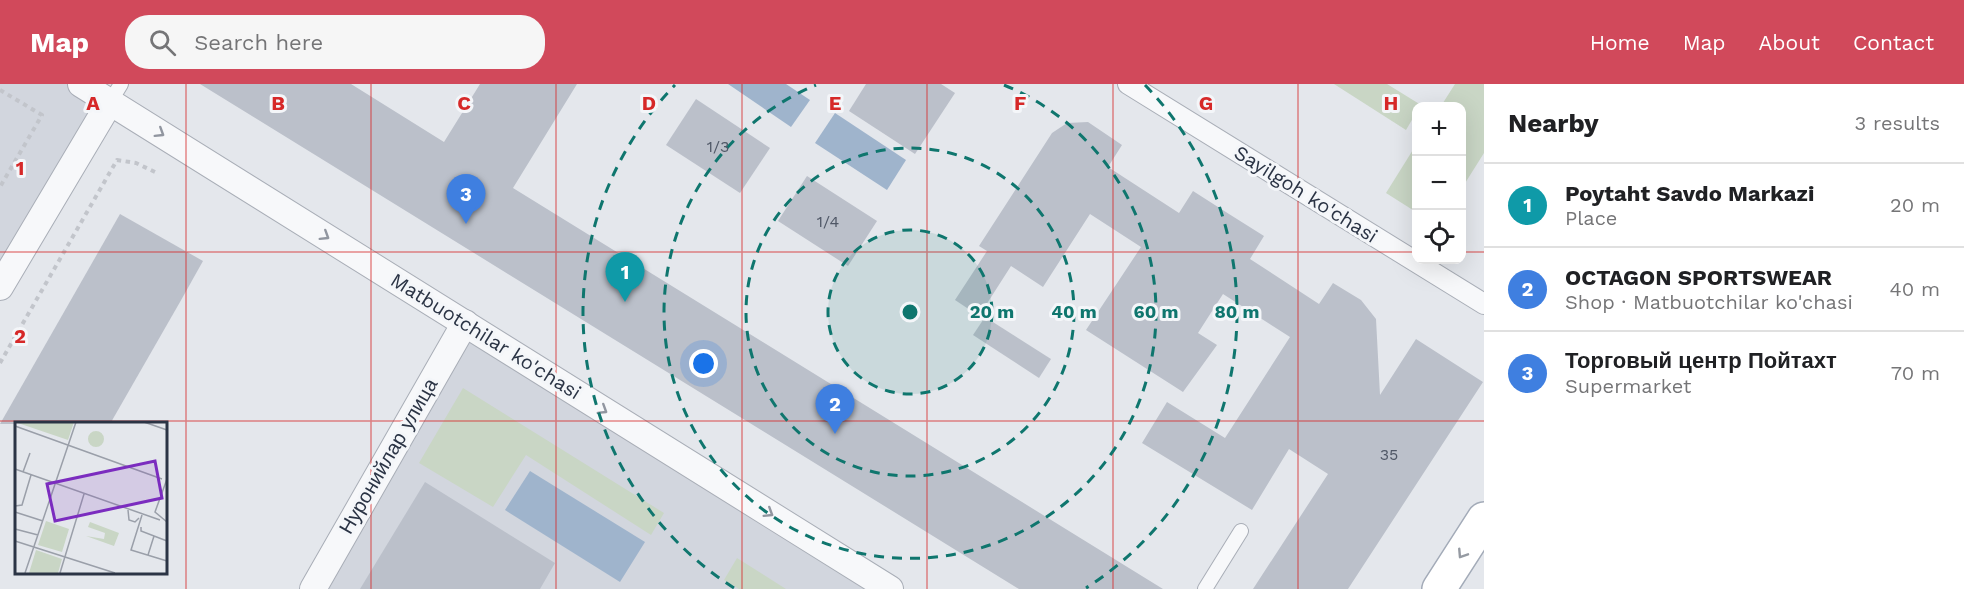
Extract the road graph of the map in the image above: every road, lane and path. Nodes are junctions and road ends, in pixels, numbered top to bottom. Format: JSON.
{"nodes":[{"id":1,"x":81,"y":84,"type":"edge"},
{"id":2,"x":1128,"y":84,"type":"edge"},
{"id":3,"x":0,"y":90,"type":"edge"},
{"id":4,"x":115,"y":93,"type":"edge"},
{"id":5,"x":155,"y":172,"type":"dead end"},
{"id":6,"x":0,"y":187,"type":"edge"},
{"id":7,"x":0,"y":287,"type":"edge"},
{"id":8,"x":1484,"y":304,"type":"edge"},
{"id":9,"x":465,"y":323,"type":"junction"},
{"id":10,"x":0,"y":363,"type":"edge"},
{"id":11,"x":1484,"y":519,"type":"edge"},
{"id":12,"x":1241,"y":531,"type":"dead end"},
{"id":13,"x":313,"y":589,"type":"edge"},
{"id":14,"x":890,"y":589,"type":"edge"},
{"id":15,"x":1206,"y":589,"type":"edge"},
{"id":16,"x":1439,"y":589,"type":"edge"}],
"edges":[{"from":1,"to":4,"type":"street","name":"Matbuotchilar ko'chasi"},
{"from":2,"to":8,"type":"street","name":"Sayilgoh ko'chasi"},
{"from":3,"to":6,"type":"path"},
{"from":4,"to":7,"type":"street"},
{"from":4,"to":9,"type":"street","name":"Matbuotchilar ko'chasi","one_way":true},
{"from":5,"to":10,"type":"path"},
{"from":9,"to":13,"type":"street","name":"Нуронийлар улица"},
{"from":9,"to":14,"type":"street","name":"Matbuotchilar ko'chasi","one_way":true},
{"from":11,"to":16,"type":"main road","one_way":true},
{"from":12,"to":15,"type":"lane"}]}
